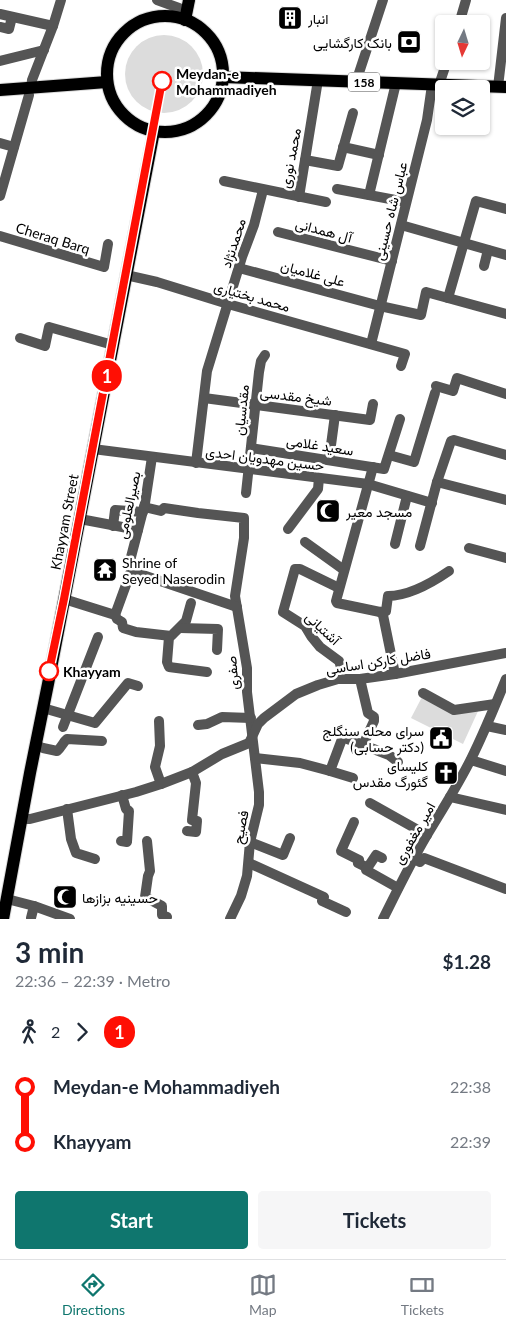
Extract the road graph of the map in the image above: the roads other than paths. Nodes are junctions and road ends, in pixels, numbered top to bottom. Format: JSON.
{"nodes":[{"id":1,"x":61,"y":0,"type":"edge"},
{"id":2,"x":157,"y":0,"type":"edge"},
{"id":3,"x":189,"y":0,"type":"edge"},
{"id":4,"x":383,"y":0,"type":"edge"},
{"id":5,"x":466,"y":0,"type":"edge"},
{"id":6,"x":180,"y":12,"type":"edge"},
{"id":7,"x":0,"y":14,"type":"edge"},
{"id":8,"x":462,"y":15,"type":"edge"},
{"id":9,"x":12,"y":17,"type":"junction"},
{"id":10,"x":506,"y":18,"type":"edge"},
{"id":11,"x":53,"y":26,"type":"junction"},
{"id":12,"x":0,"y":27,"type":"edge"},
{"id":13,"x":44,"y":50,"type":"junction"},
{"id":14,"x":0,"y":61,"type":"edge"},
{"id":15,"x":223,"y":77,"type":"junction"},
{"id":16,"x":318,"y":80,"type":"junction"},
{"id":17,"x":107,"y":82,"type":"junction"},
{"id":18,"x":356,"y":82,"type":"junction"},
{"id":19,"x":396,"y":83,"type":"junction"},
{"id":20,"x":435,"y":85,"type":"joint"},
{"id":21,"x":502,"y":87,"type":"edge"},
{"id":22,"x":0,"y":90,"type":"edge"},
{"id":23,"x":30,"y":91,"type":"junction"},
{"id":24,"x":353,"y":113,"type":"dead end"},
{"id":25,"x":154,"y":131,"type":"junction"},
{"id":26,"x":0,"y":143,"type":"edge"},
{"id":27,"x":14,"y":147,"type":"junction"},
{"id":28,"x":343,"y":147,"type":"junction"},
{"id":29,"x":379,"y":155,"type":"junction"},
{"id":30,"x":305,"y":160,"type":"junction"},
{"id":31,"x":224,"y":181,"type":"dead end"},
{"id":32,"x":1,"y":185,"type":"edge"},
{"id":33,"x":337,"y":189,"type":"dead end"},
{"id":34,"x":263,"y":190,"type":"junction"},
{"id":35,"x":369,"y":195,"type":"junction"},
{"id":36,"x":0,"y":196,"type":"edge"},
{"id":37,"x":299,"y":197,"type":"junction"},
{"id":38,"x":326,"y":202,"type":"dead end"},
{"id":39,"x":406,"y":202,"type":"junction"},
{"id":40,"x":506,"y":209,"type":"edge"},
{"id":41,"x":401,"y":225,"type":"junction"},
{"id":42,"x":278,"y":232,"type":"dead end"},
{"id":43,"x":0,"y":236,"type":"edge"},
{"id":44,"x":464,"y":243,"type":"junction"},
{"id":45,"x":108,"y":244,"type":"dead end"},
{"id":46,"x":488,"y":250,"type":"junction"},
{"id":47,"x":506,"y":255,"type":"edge"},
{"id":48,"x":392,"y":261,"type":"junction"},
{"id":49,"x":484,"y":266,"type":"dead end"},
{"id":50,"x":239,"y":268,"type":"junction"},
{"id":51,"x":126,"y":275,"type":"junction"},
{"id":52,"x":448,"y":298,"type":"junction"},
{"id":53,"x":228,"y":304,"type":"junction"},
{"id":54,"x":380,"y":306,"type":"junction"},
{"id":55,"x":506,"y":314,"type":"edge"},
{"id":56,"x":20,"y":338,"type":"dead end"},
{"id":57,"x":371,"y":344,"type":"junction"},
{"id":58,"x":113,"y":345,"type":"junction"},
{"id":59,"x":265,"y":355,"type":"dead end"},
{"id":60,"x":401,"y":366,"type":"dead end"},
{"id":61,"x":506,"y":394,"type":"edge"},
{"id":62,"x":204,"y":398,"type":"junction"},
{"id":63,"x":373,"y":404,"type":"dead end"},
{"id":64,"x":256,"y":405,"type":"junction"},
{"id":65,"x":335,"y":415,"type":"junction"},
{"id":66,"x":400,"y":419,"type":"dead end"},
{"id":67,"x":251,"y":448,"type":"junction"},
{"id":68,"x":93,"y":450,"type":"junction"},
{"id":69,"x":389,"y":455,"type":"junction"},
{"id":70,"x":506,"y":455,"type":"edge"},
{"id":71,"x":152,"y":457,"type":"junction"},
{"id":72,"x":328,"y":460,"type":"junction"},
{"id":73,"x":196,"y":462,"type":"junction"},
{"id":74,"x":373,"y":467,"type":"junction"},
{"id":75,"x":249,"y":469,"type":"junction"},
{"id":76,"x":320,"y":478,"type":"junction"},
{"id":77,"x":437,"y":482,"type":"junction"},
{"id":78,"x":368,"y":484,"type":"junction"},
{"id":79,"x":246,"y":494,"type":"dead end"},
{"id":80,"x":407,"y":496,"type":"junction"},
{"id":81,"x":506,"y":500,"type":"edge"},
{"id":82,"x":432,"y":503,"type":"junction"},
{"id":83,"x":143,"y":510,"type":"junction"},
{"id":84,"x":80,"y":519,"type":"junction"},
{"id":85,"x":114,"y":526,"type":"junction"},
{"id":86,"x":288,"y":529,"type":"dead end"},
{"id":87,"x":138,"y":530,"type":"junction"},
{"id":88,"x":305,"y":542,"type":"dead end"},
{"id":89,"x":395,"y":544,"type":"dead end"},
{"id":90,"x":420,"y":546,"type":"dead end"},
{"id":91,"x":469,"y":548,"type":"dead end"},
{"id":92,"x":506,"y":558,"type":"edge"},
{"id":93,"x":344,"y":570,"type":"junction"},
{"id":94,"x":449,"y":571,"type":"dead end"},
{"id":95,"x":131,"y":572,"type":"junction"},
{"id":96,"x":339,"y":588,"type":"junction"},
{"id":97,"x":64,"y":599,"type":"junction"},
{"id":98,"x":191,"y":603,"type":"dead end"},
{"id":99,"x":237,"y":607,"type":"junction"},
{"id":100,"x":380,"y":612,"type":"junction"},
{"id":101,"x":115,"y":615,"type":"junction"},
{"id":102,"x":180,"y":628,"type":"junction"},
{"id":103,"x":98,"y":637,"type":"dead end"},
{"id":104,"x":169,"y":637,"type":"junction"},
{"id":105,"x":217,"y":650,"type":"dead end"},
{"id":106,"x":506,"y":653,"type":"edge"},
{"id":107,"x":207,"y":672,"type":"dead end"},
{"id":108,"x":395,"y":674,"type":"junction"},
{"id":109,"x":338,"y":679,"type":"junction"},
{"id":110,"x":360,"y":679,"type":"junction"},
{"id":111,"x":506,"y":679,"type":"edge"},
{"id":112,"x":138,"y":686,"type":"dead end"},
{"id":113,"x":423,"y":693,"type":"dead end"},
{"id":114,"x":494,"y":704,"type":"junction"},
{"id":115,"x":44,"y":708,"type":"junction"},
{"id":116,"x":68,"y":716,"type":"junction"},
{"id":117,"x":251,"y":718,"type":"junction"},
{"id":118,"x":159,"y":721,"type":"dead end"},
{"id":119,"x":198,"y":724,"type":"dead end"},
{"id":120,"x":487,"y":726,"type":"junction"},
{"id":121,"x":63,"y":727,"type":"dead end"},
{"id":122,"x":506,"y":730,"type":"edge"},
{"id":123,"x":252,"y":738,"type":"junction"},
{"id":124,"x":102,"y":741,"type":"dead end"},
{"id":125,"x":363,"y":744,"type":"junction"},
{"id":126,"x":36,"y":745,"type":"junction"},
{"id":127,"x":255,"y":758,"type":"junction"},
{"id":128,"x":470,"y":760,"type":"junction"},
{"id":129,"x":398,"y":762,"type":"dead end"},
{"id":130,"x":330,"y":771,"type":"junction"},
{"id":131,"x":506,"y":771,"type":"edge"},
{"id":132,"x":192,"y":772,"type":"junction"},
{"id":133,"x":353,"y":778,"type":"dead end"},
{"id":134,"x":161,"y":784,"type":"junction"},
{"id":135,"x":122,"y":795,"type":"junction"},
{"id":136,"x":450,"y":797,"type":"junction"},
{"id":137,"x":370,"y":803,"type":"dead end"},
{"id":138,"x":67,"y":808,"type":"junction"},
{"id":139,"x":506,"y":810,"type":"edge"},
{"id":140,"x":22,"y":818,"type":"junction"},
{"id":141,"x":354,"y":822,"type":"dead end"},
{"id":142,"x":187,"y":831,"type":"dead end"},
{"id":143,"x":427,"y":835,"type":"junction"},
{"id":144,"x":290,"y":838,"type":"dead end"},
{"id":145,"x":147,"y":840,"type":"dead end"},
{"id":146,"x":121,"y":842,"type":"dead end"},
{"id":147,"x":250,"y":842,"type":"junction"},
{"id":148,"x":382,"y":858,"type":"dead end"},
{"id":149,"x":95,"y":859,"type":"dead end"},
{"id":150,"x":414,"y":859,"type":"junction"},
{"id":151,"x":249,"y":864,"type":"junction"},
{"id":152,"x":364,"y":867,"type":"junction"},
{"id":153,"x":398,"y":888,"type":"junction"},
{"id":154,"x":506,"y":889,"type":"edge"},
{"id":155,"x":7,"y":899,"type":"junction"},
{"id":156,"x":34,"y":906,"type":"junction"},
{"id":157,"x":346,"y":912,"type":"dead end"},
{"id":158,"x":31,"y":918,"type":"edge"},
{"id":159,"x":4,"y":919,"type":"edge"},
{"id":160,"x":70,"y":919,"type":"edge"},
{"id":161,"x":166,"y":919,"type":"edge"},
{"id":162,"x":230,"y":919,"type":"edge"},
{"id":163,"x":383,"y":919,"type":"edge"}],
"edges":[{"from":1,"to":11,"type":"street"},
{"from":2,"to":6,"type":"street"},
{"from":3,"to":6,"type":"main road"},
{"from":4,"to":18,"type":"street"},
{"from":5,"to":8,"type":"street"},
{"from":6,"to":15,"type":"main road"},
{"from":6,"to":17,"type":"main road"},
{"from":7,"to":9,"type":"street"},
{"from":9,"to":11,"type":"street"},
{"from":9,"to":12,"type":"street"},
{"from":10,"to":21,"type":"street"},
{"from":11,"to":13,"type":"street"},
{"from":13,"to":14,"type":"street"},
{"from":13,"to":23,"type":"street"},
{"from":15,"to":16,"type":"main road","number":"158"},
{"from":15,"to":25,"type":"main road"},
{"from":16,"to":18,"type":"main road","number":"158"},
{"from":16,"to":30,"type":"street","name":"محمد نوری"},
{"from":17,"to":23,"type":"main road"},
{"from":17,"to":25,"type":"main road"},
{"from":18,"to":19,"type":"main road","number":"158"},
{"from":19,"to":20,"type":"main road","number":"158"},
{"from":19,"to":29,"type":"street"},
{"from":20,"to":39,"type":"street","name":"عباس شاه حسینی"},
{"from":22,"to":23,"type":"main road"},
{"from":23,"to":27,"type":"street"},
{"from":24,"to":28,"type":"street"},
{"from":25,"to":51,"type":"main road","name":"Khayyam Street"},
{"from":26,"to":27,"type":"street"},
{"from":27,"to":32,"type":"street"},
{"from":28,"to":29,"type":"street"},
{"from":28,"to":30,"type":"street"},
{"from":29,"to":35,"type":"street"},
{"from":30,"to":37,"type":"street","name":"محمد نوری"},
{"from":31,"to":34,"type":"street","name":"محمد نوری"},
{"from":32,"to":36,"type":"street"},
{"from":33,"to":35,"type":"street"},
{"from":34,"to":37,"type":"street","name":"محمد نوری"},
{"from":34,"to":50,"type":"street","name":"محمدنژاد"},
{"from":35,"to":39,"type":"street"},
{"from":37,"to":38,"type":"street"},
{"from":39,"to":41,"type":"street","name":"عباس شاه حسینی"},
{"from":40,"to":44,"type":"street"},
{"from":41,"to":44,"type":"street"},
{"from":41,"to":48,"type":"street","name":"عباس شاه حسینی"},
{"from":42,"to":48,"type":"street","name":"آل همدانی"},
{"from":43,"to":45,"type":"street","name":"Cheraq Barq"},
{"from":44,"to":46,"type":"street"},
{"from":44,"to":52,"type":"street"},
{"from":46,"to":47,"type":"street"},
{"from":46,"to":49,"type":"street"},
{"from":48,"to":54,"type":"street","name":"عباس شاه حسینی"},
{"from":50,"to":53,"type":"street","name":"محمدنژاد"},
{"from":50,"to":54,"type":"street","name":"علی غلامیان"},
{"from":51,"to":53,"type":"street","name":"محمد بختیاری"},
{"from":51,"to":58,"type":"main road","name":"Khayyam Street"},
{"from":52,"to":54,"type":"street","name":"علی غلامیان"},
{"from":52,"to":55,"type":"street"},
{"from":53,"to":57,"type":"street","name":"محمد بختیاری"},
{"from":53,"to":62,"type":"street","name":"محمدنژاد"},
{"from":54,"to":57,"type":"street","name":"عباس شاه حسینی"},
{"from":56,"to":58,"type":"street"},
{"from":57,"to":60,"type":"street","name":"محمد بختیاری"},
{"from":58,"to":68,"type":"main road","name":"Khayyam Street"},
{"from":59,"to":64,"type":"street","name":"مقدسیان"},
{"from":61,"to":69,"type":"street"},
{"from":62,"to":64,"type":"street","name":"شیخ مقدسی"},
{"from":62,"to":73,"type":"street","name":"محمدنژاد"},
{"from":63,"to":65,"type":"street","name":"شیخ مقدسی"},
{"from":64,"to":65,"type":"street","name":"شیخ مقدسی"},
{"from":64,"to":67,"type":"street","name":"مقدسیان"},
{"from":65,"to":72,"type":"street"},
{"from":66,"to":69,"type":"street"},
{"from":67,"to":72,"type":"street","name":"سعید غلامی"},
{"from":67,"to":75,"type":"street","name":"مقدسیان"},
{"from":68,"to":71,"type":"street","name":"حسین مهدویان احدی"},
{"from":68,"to":84,"type":"main road","name":"Khayyam Street"},
{"from":69,"to":74,"type":"street","name":"سعید غلامی"},
{"from":70,"to":77,"type":"street"},
{"from":71,"to":73,"type":"street","name":"حسین مهدویان احدی"},
{"from":71,"to":83,"type":"street","name":"بصیرالعلومی"},
{"from":72,"to":74,"type":"street","name":"سعید غلامی"},
{"from":73,"to":75,"type":"street","name":"حسین مهدویان احدی"},
{"from":74,"to":78,"type":"street"},
{"from":75,"to":76,"type":"street","name":"حسین مهدویان احدی"},
{"from":75,"to":79,"type":"street","name":"مقدسیان"},
{"from":76,"to":78,"type":"street","name":"حسین مهدویان احدی"},
{"from":76,"to":86,"type":"street"},
{"from":77,"to":81,"type":"street"},
{"from":77,"to":82,"type":"street"},
{"from":78,"to":80,"type":"street","name":"حسین مهدویان احدی"},
{"from":78,"to":93,"type":"street"},
{"from":80,"to":82,"type":"street","name":"حسین مهدویان احدی"},
{"from":80,"to":89,"type":"street"},
{"from":82,"to":90,"type":"street"},
{"from":83,"to":85,"type":"street"},
{"from":83,"to":87,"type":"street","name":"بصیرالعلومی"},
{"from":83,"to":99,"type":"street","name":"صفری"},
{"from":84,"to":85,"type":"street"},
{"from":84,"to":97,"type":"main road","name":"Khayyam Street"},
{"from":85,"to":87,"type":"street"},
{"from":87,"to":95,"type":"street","name":"بصیرالعلومی"},
{"from":88,"to":93,"type":"street"},
{"from":91,"to":92,"type":"street"},
{"from":93,"to":96,"type":"street"},
{"from":94,"to":100,"type":"street"},
{"from":95,"to":99,"type":"street"},
{"from":95,"to":101,"type":"street","name":"بصیرالعلومی"},
{"from":96,"to":100,"type":"street"},
{"from":96,"to":109,"type":"street","name":"آشتیانی"},
{"from":97,"to":101,"type":"street"},
{"from":97,"to":115,"type":"main road","name":"Khayyam Street"},
{"from":98,"to":102,"type":"street"},
{"from":99,"to":117,"type":"street","name":"صفری"},
{"from":100,"to":108,"type":"street"},
{"from":101,"to":104,"type":"street"},
{"from":102,"to":104,"type":"street"},
{"from":102,"to":105,"type":"street"},
{"from":103,"to":116,"type":"street"},
{"from":104,"to":107,"type":"street"},
{"from":106,"to":108,"type":"street","name":"فاضل کارکن اساسی"},
{"from":108,"to":110,"type":"street","name":"فاضل کارکن اساسی"},
{"from":109,"to":110,"type":"street","name":"فاضل کارکن اساسی"},
{"from":109,"to":123,"type":"street","name":"فاضل کارکن اساسی"},
{"from":110,"to":125,"type":"street"},
{"from":111,"to":114,"type":"street","name":"امیر مغفوری"},
{"from":112,"to":116,"type":"street"},
{"from":113,"to":114,"type":"street"},
{"from":114,"to":120,"type":"street","name":"امیر مغفوری"},
{"from":115,"to":116,"type":"street"},
{"from":115,"to":126,"type":"main road","name":"Khayyam Street"},
{"from":116,"to":121,"type":"street"},
{"from":117,"to":119,"type":"street"},
{"from":117,"to":123,"type":"street","name":"صفری"},
{"from":118,"to":134,"type":"street"},
{"from":120,"to":122,"type":"street"},
{"from":120,"to":128,"type":"street","name":"امیر مغفوری"},
{"from":123,"to":127,"type":"street","name":"فصیح"},
{"from":123,"to":132,"type":"street","name":"فاضل کارکن اساسی"},
{"from":124,"to":126,"type":"street"},
{"from":125,"to":129,"type":"street"},
{"from":125,"to":130,"type":"street"},
{"from":126,"to":140,"type":"main road","name":"Khayyam Street"},
{"from":127,"to":130,"type":"street"},
{"from":127,"to":147,"type":"street","name":"فصیح"},
{"from":128,"to":131,"type":"street"},
{"from":128,"to":136,"type":"street","name":"امیر مغفوری"},
{"from":130,"to":133,"type":"street"},
{"from":132,"to":134,"type":"street","name":"فاضل کارکن اساسی"},
{"from":132,"to":142,"type":"street"},
{"from":134,"to":135,"type":"street","name":"فاضل کارکن اساسی"},
{"from":135,"to":138,"type":"street","name":"فاضل کارکن اساسی"},
{"from":135,"to":146,"type":"street"},
{"from":136,"to":139,"type":"street"},
{"from":136,"to":143,"type":"street","name":"امیر مغفوری"},
{"from":137,"to":143,"type":"street"},
{"from":138,"to":140,"type":"street","name":"فاضل کارکن اساسی"},
{"from":138,"to":149,"type":"street"},
{"from":140,"to":155,"type":"main road","name":"Khayyam Street"},
{"from":141,"to":152,"type":"street"},
{"from":143,"to":150,"type":"street","name":"امیر مغفوری"},
{"from":144,"to":147,"type":"street"},
{"from":145,"to":161,"type":"street"},
{"from":147,"to":151,"type":"street","name":"فصیح"},
{"from":148,"to":152,"type":"street"},
{"from":150,"to":153,"type":"street","name":"امیر مغفوری"},
{"from":150,"to":154,"type":"street"},
{"from":151,"to":157,"type":"street"},
{"from":151,"to":162,"type":"street","name":"فصیح"},
{"from":152,"to":153,"type":"street"},
{"from":153,"to":163,"type":"street","name":"امیر مغفوری"},
{"from":155,"to":156,"type":"street"},
{"from":155,"to":159,"type":"main road","name":"Khayyam Street"},
{"from":156,"to":158,"type":"street"},
{"from":156,"to":160,"type":"street"}]}
